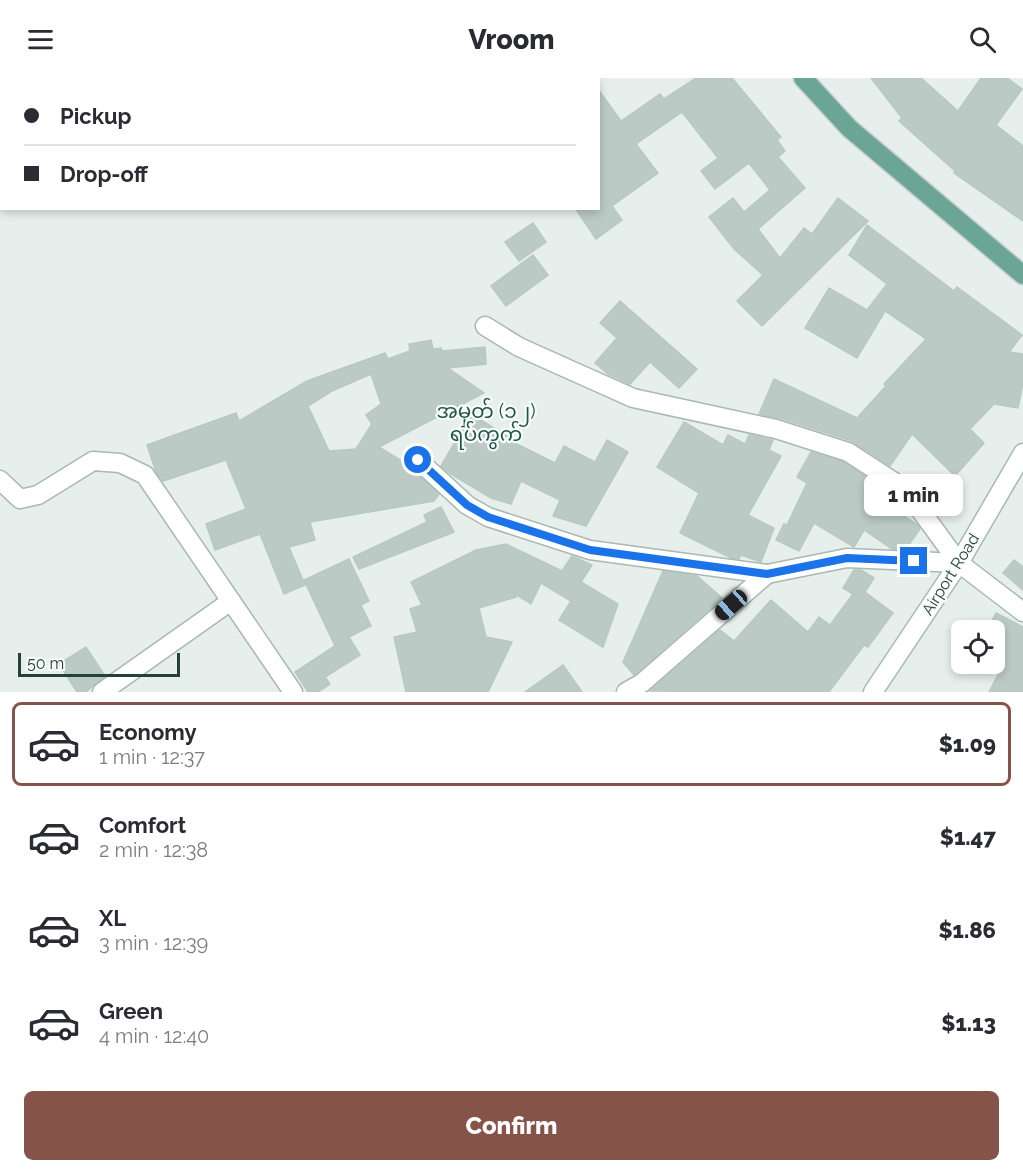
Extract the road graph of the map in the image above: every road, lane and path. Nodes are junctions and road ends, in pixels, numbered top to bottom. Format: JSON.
{"nodes":[{"id":1,"x":803,"y":78,"type":"edge"},
{"id":2,"x":1023,"y":275,"type":"edge"},
{"id":3,"x":485,"y":326,"type":"dead end"},
{"id":4,"x":1023,"y":453,"type":"edge"},
{"id":5,"x":418,"y":460,"type":"dead end"},
{"id":6,"x":0,"y":480,"type":"edge"},
{"id":7,"x":959,"y":563,"type":"junction"},
{"id":8,"x":767,"y":574,"type":"junction"},
{"id":9,"x":231,"y":601,"type":"junction"},
{"id":10,"x":1023,"y":612,"type":"edge"},
{"id":11,"x":102,"y":692,"type":"edge"},
{"id":12,"x":293,"y":692,"type":"edge"},
{"id":13,"x":626,"y":692,"type":"edge"},
{"id":14,"x":873,"y":692,"type":"edge"}],
"edges":[{"from":1,"to":2,"type":"main road"},
{"from":3,"to":7,"type":"street"},
{"from":4,"to":7,"type":"street","name":"Airport Road"},
{"from":5,"to":8,"type":"street"},
{"from":6,"to":9,"type":"street"},
{"from":7,"to":8,"type":"street"},
{"from":7,"to":10,"type":"street"},
{"from":7,"to":14,"type":"street","name":"Airport Road"},
{"from":8,"to":13,"type":"street"},
{"from":9,"to":11,"type":"street"},
{"from":9,"to":12,"type":"street"}]}
